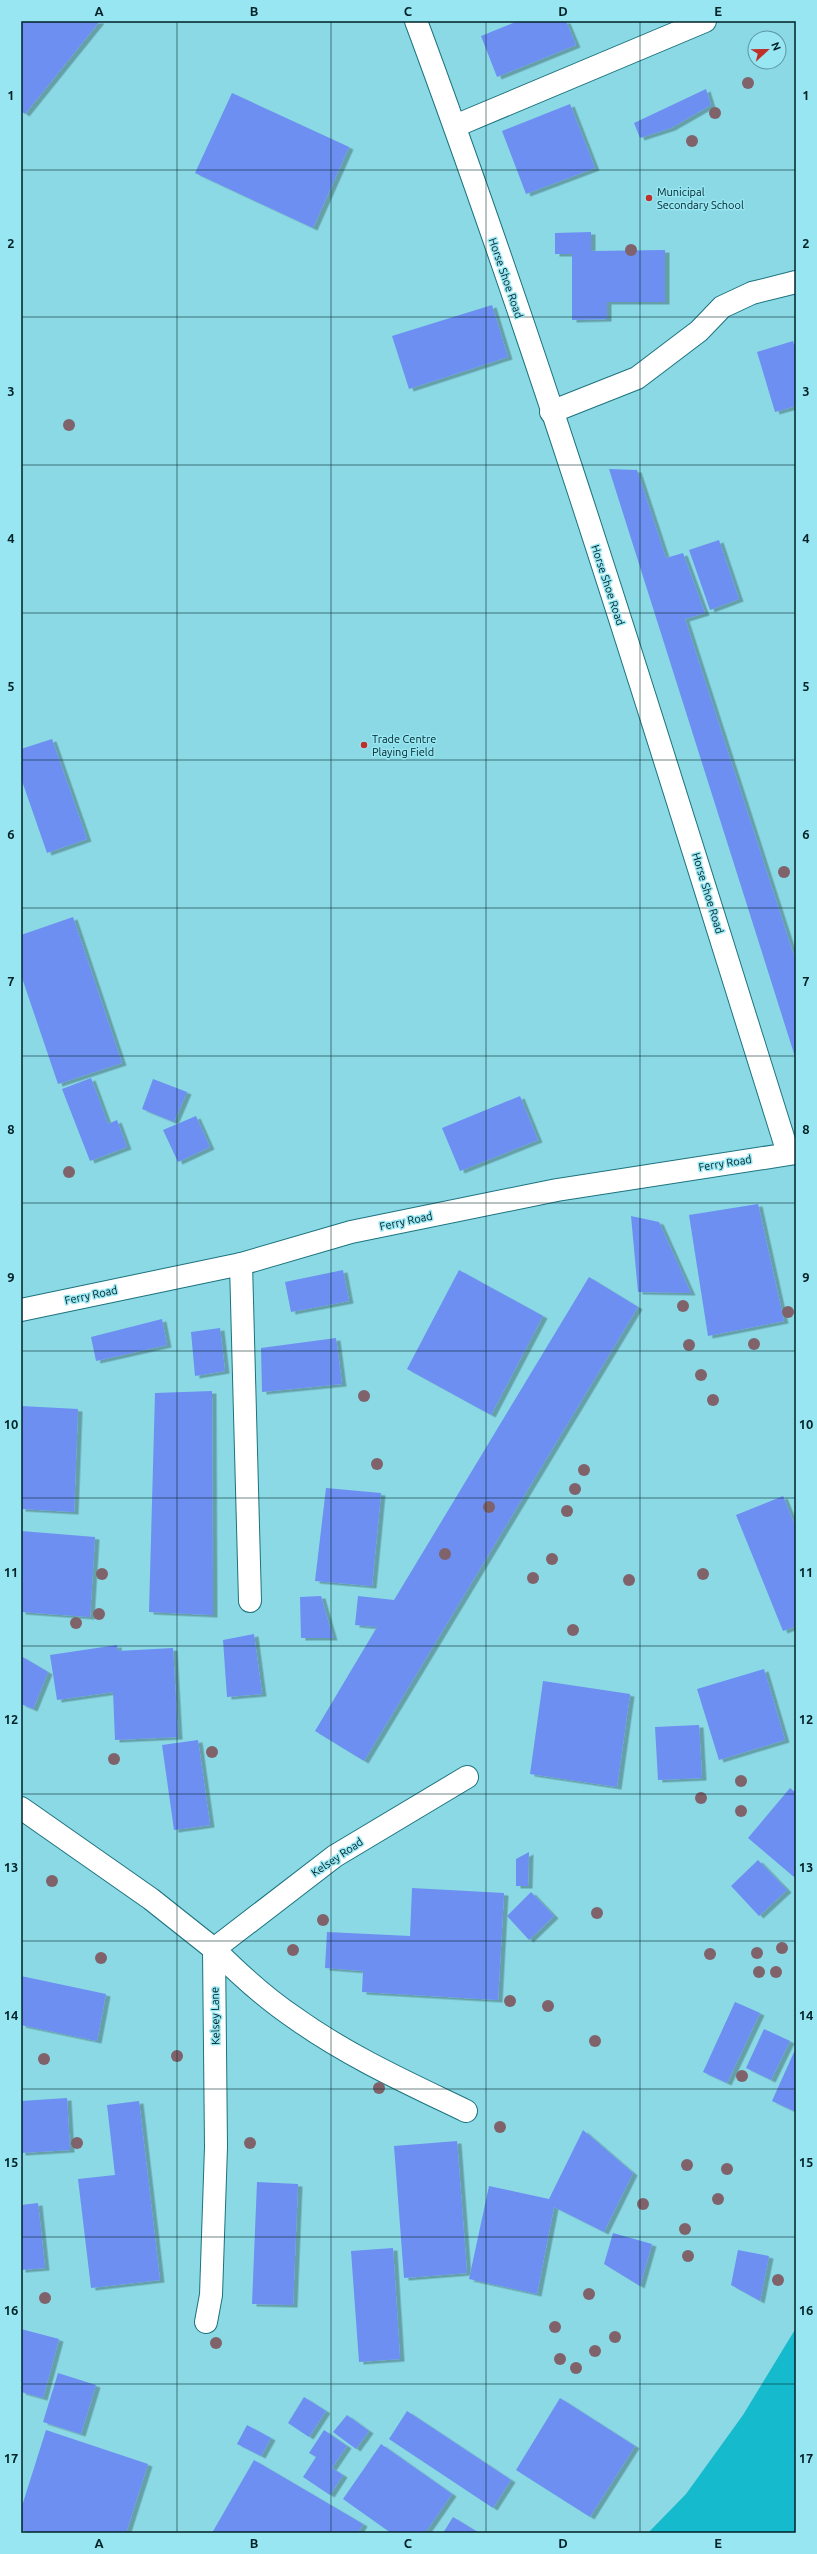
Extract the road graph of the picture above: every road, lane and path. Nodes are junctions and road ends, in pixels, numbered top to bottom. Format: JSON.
{"nodes":[{"id":1,"x":416,"y":21,"type":"edge"},
{"id":2,"x":705,"y":21,"type":"edge"},
{"id":3,"x":455,"y":126,"type":"junction"},
{"id":4,"x":796,"y":282,"type":"edge"},
{"id":5,"x":551,"y":412,"type":"junction"},
{"id":6,"x":792,"y":1153,"type":"edge"},
{"id":7,"x":241,"y":1264,"type":"junction"},
{"id":8,"x":21,"y":1310,"type":"edge"},
{"id":9,"x":250,"y":1601,"type":"dead end"},
{"id":10,"x":468,"y":1777,"type":"dead end"},
{"id":11,"x":21,"y":1808,"type":"edge"},
{"id":12,"x":214,"y":1949,"type":"junction"},
{"id":13,"x":466,"y":2111,"type":"dead end"},
{"id":14,"x":206,"y":2322,"type":"dead end"}],
"edges":[{"from":1,"to":3,"type":"street","name":"Horse Shoe Road"},
{"from":2,"to":3,"type":"street"},
{"from":3,"to":5,"type":"street","name":"Horse Shoe Road"},
{"from":4,"to":5,"type":"street"},
{"from":5,"to":6,"type":"street","name":"Horse Shoe Road"},
{"from":6,"to":7,"type":"street","name":"Ferry Road"},
{"from":7,"to":8,"type":"street","name":"Ferry Road"},
{"from":7,"to":9,"type":"street"},
{"from":10,"to":12,"type":"street","name":"Kelsey Road"},
{"from":11,"to":12,"type":"street"},
{"from":12,"to":13,"type":"street"},
{"from":12,"to":14,"type":"street","name":"Kelsey Lane"}]}
